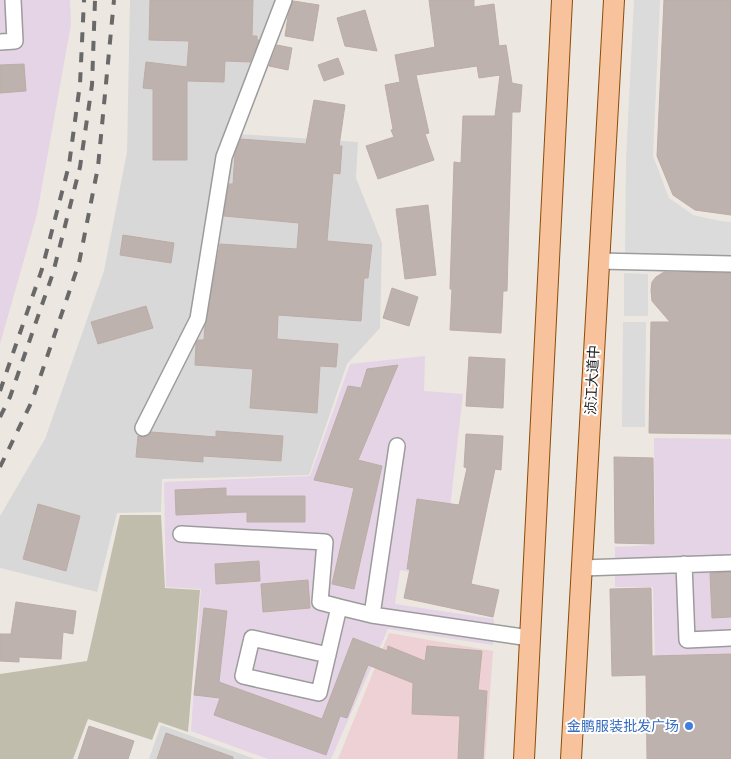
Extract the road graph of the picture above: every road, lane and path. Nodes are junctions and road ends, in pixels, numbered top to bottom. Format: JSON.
{"nodes":[{"id":1,"x":13,"y":0,"type":"edge"},
{"id":2,"x":284,"y":0,"type":"edge"},
{"id":3,"x":562,"y":0,"type":"edge"},
{"id":4,"x":614,"y":0,"type":"edge"},
{"id":5,"x":0,"y":42,"type":"edge"},
{"id":6,"x":599,"y":261,"type":"junction"},
{"id":7,"x":731,"y":264,"type":"edge"},
{"id":8,"x":143,"y":428,"type":"dead end"},
{"id":9,"x":398,"y":446,"type":"dead end"},
{"id":10,"x":181,"y":534,"type":"dead end"},
{"id":11,"x":731,"y":562,"type":"edge"},
{"id":12,"x":684,"y":564,"type":"junction"},
{"id":13,"x":582,"y":568,"type":"junction"},
{"id":14,"x":339,"y":607,"type":"junction"},
{"id":15,"x":372,"y":615,"type":"junction"},
{"id":16,"x":530,"y":638,"type":"junction"},
{"id":17,"x":731,"y":638,"type":"edge"},
{"id":18,"x":328,"y":655,"type":"junction"},
{"id":19,"x":524,"y":759,"type":"edge"},
{"id":20,"x":571,"y":759,"type":"edge"}],
"edges":[{"from":1,"to":5,"type":"street"},
{"from":2,"to":8,"type":"street"},
{"from":3,"to":16,"type":"main road"},
{"from":4,"to":6,"type":"main road","name":"浈江大道中"},
{"from":6,"to":7,"type":"street"},
{"from":6,"to":13,"type":"main road","name":"浈江大道中"},
{"from":9,"to":15,"type":"street"},
{"from":10,"to":14,"type":"street"},
{"from":11,"to":12,"type":"street"},
{"from":12,"to":13,"type":"street"},
{"from":12,"to":17,"type":"street"},
{"from":13,"to":20,"type":"main road","name":"浈江大道中"},
{"from":14,"to":15,"type":"street"},
{"from":14,"to":18,"type":"street"},
{"from":15,"to":16,"type":"street"},
{"from":16,"to":19,"type":"main road"},
{"from":18,"to":18,"type":"street"}]}
